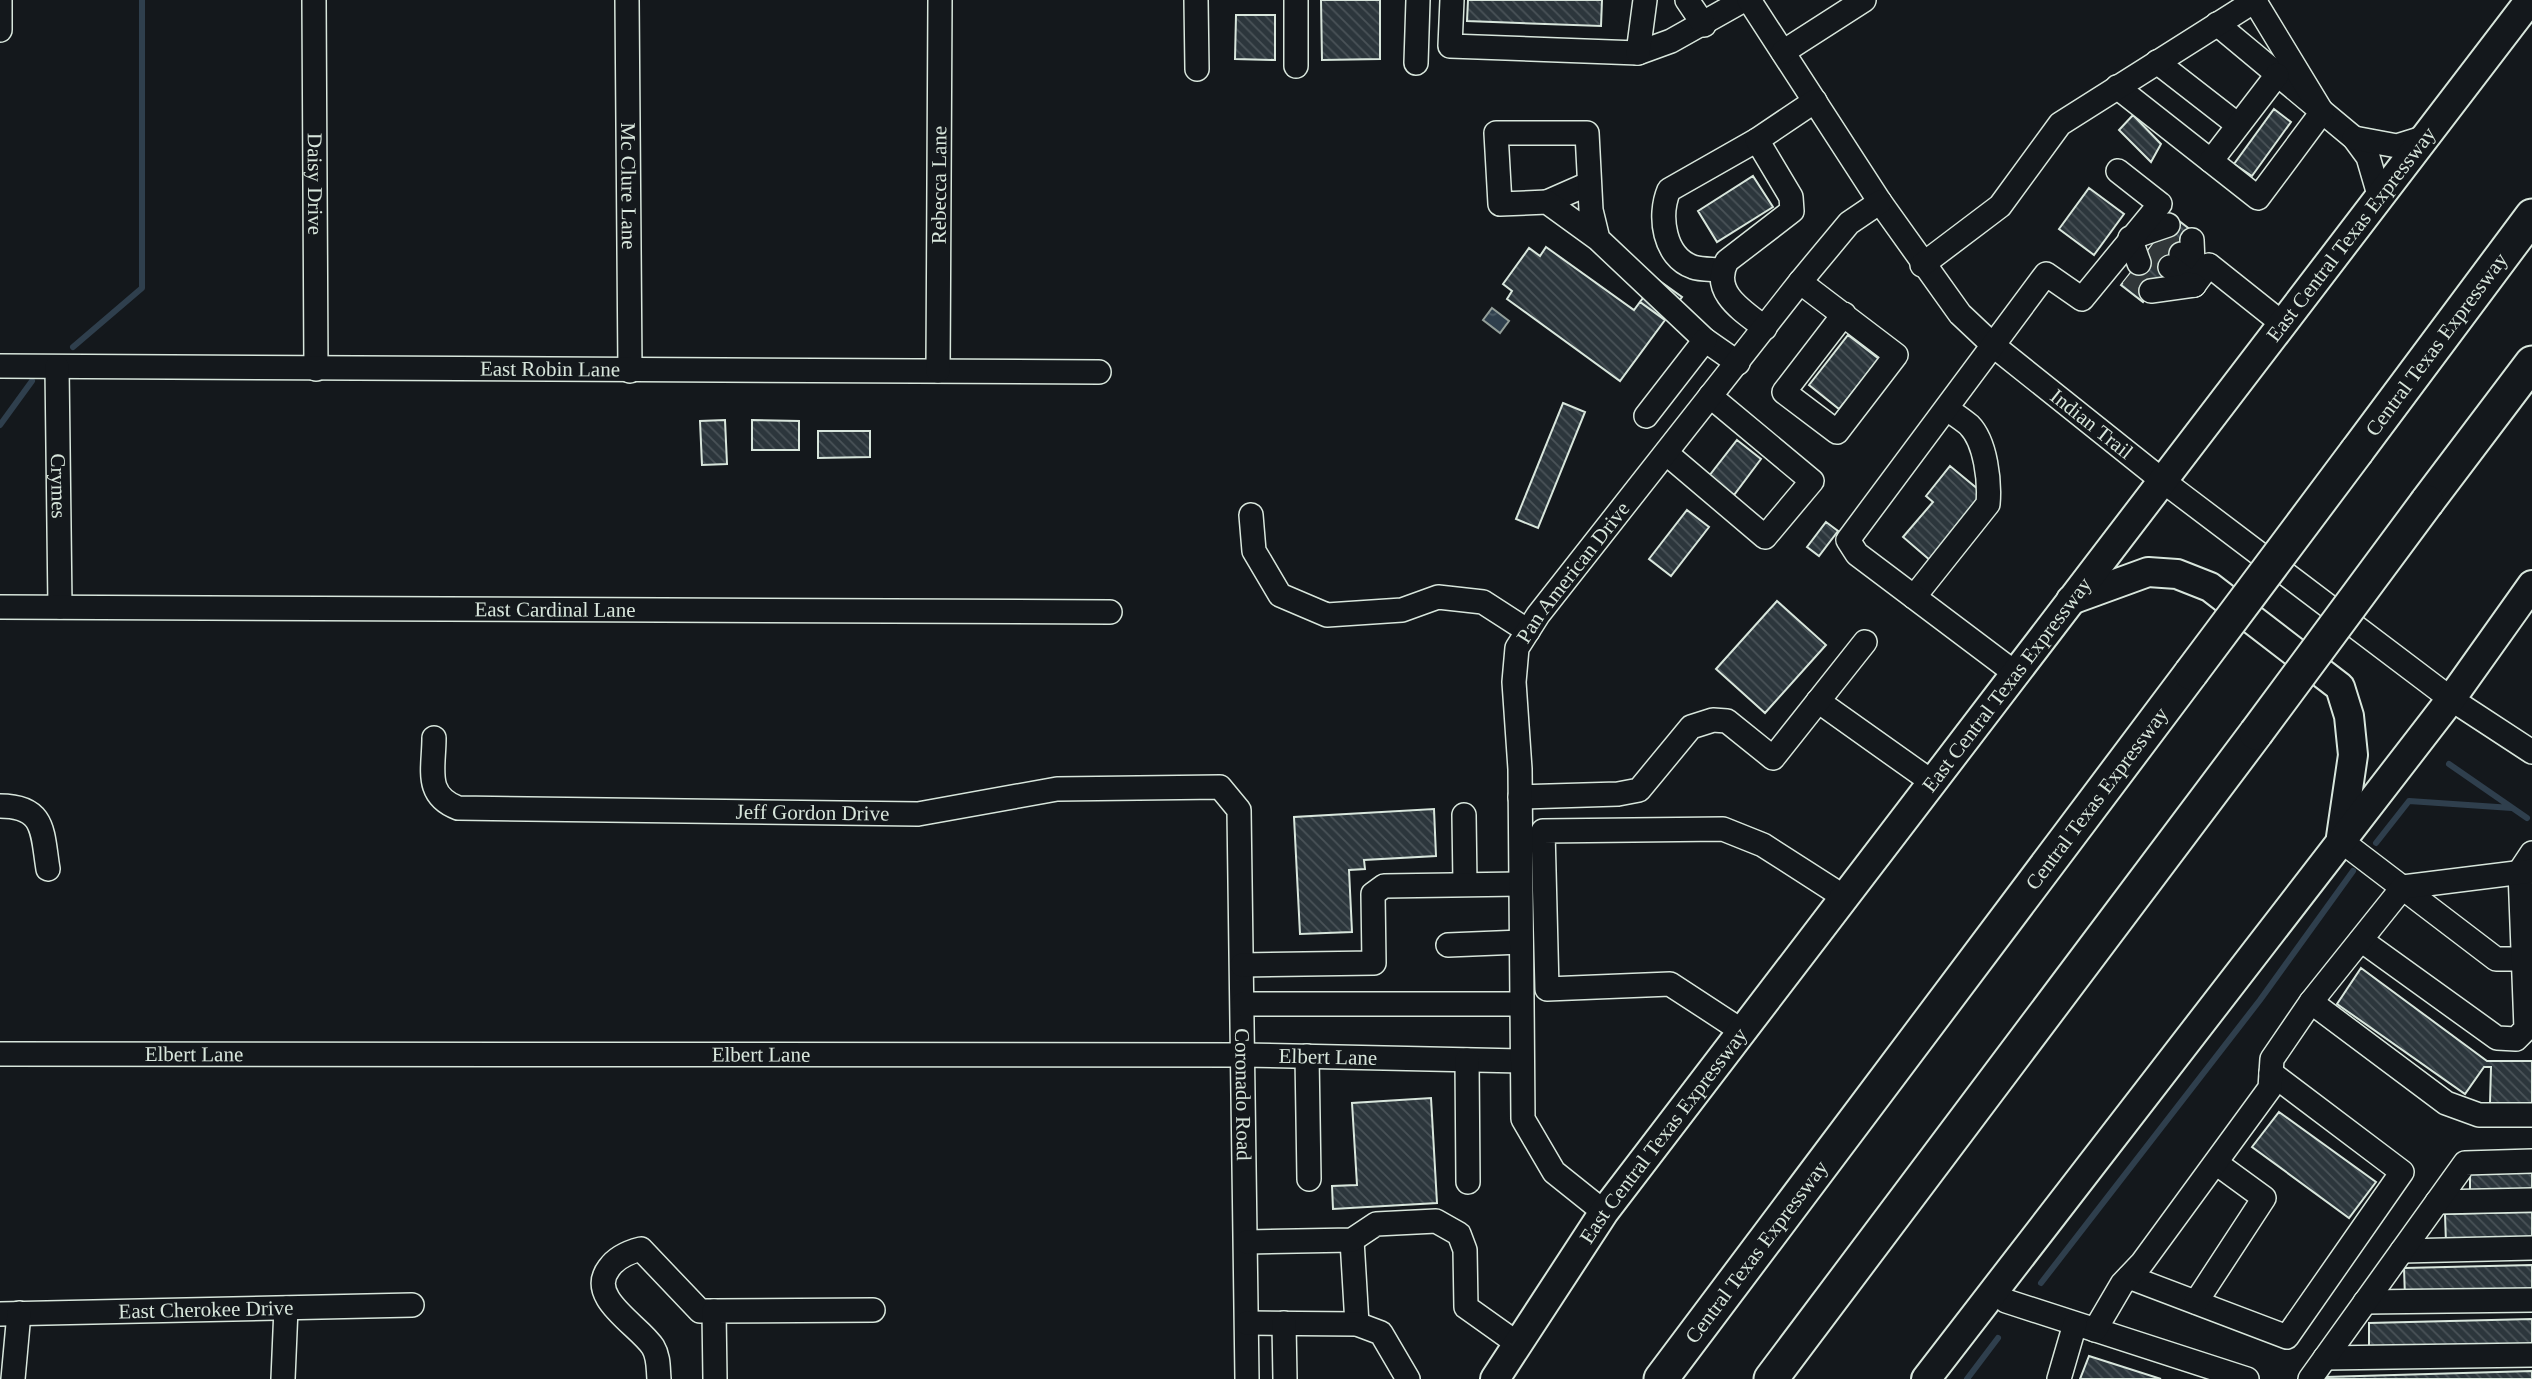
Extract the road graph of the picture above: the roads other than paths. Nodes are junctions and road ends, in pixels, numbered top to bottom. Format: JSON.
{"nodes":[{"id":1,"x":0,"y":0,"type":"edge"},
{"id":2,"x":314,"y":0,"type":"edge"},
{"id":3,"x":626,"y":0,"type":"edge"},
{"id":4,"x":940,"y":0,"type":"edge"},
{"id":5,"x":1196,"y":0,"type":"edge"},
{"id":6,"x":1296,"y":0,"type":"edge"},
{"id":7,"x":1418,"y":0,"type":"edge"},
{"id":8,"x":1452,"y":0,"type":"edge"},
{"id":9,"x":1645,"y":0,"type":"edge"},
{"id":10,"x":1687,"y":0,"type":"edge"},
{"id":11,"x":1746,"y":0,"type":"edge"},
{"id":12,"x":1864,"y":0,"type":"edge"},
{"id":13,"x":2255,"y":0,"type":"edge"},
{"id":14,"x":2530,"y":0,"type":"edge"},
{"id":15,"x":1839,"y":7,"type":"edge"},
{"id":16,"x":1704,"y":24,"type":"junction"},
{"id":17,"x":2217,"y":24,"type":"junction"},
{"id":18,"x":0,"y":30,"type":"edge"},
{"id":19,"x":1783,"y":52,"type":"junction"},
{"id":20,"x":1638,"y":53,"type":"junction"},
{"id":21,"x":2157,"y":62,"type":"junction"},
{"id":22,"x":1416,"y":63,"type":"dead end"},
{"id":23,"x":1296,"y":66,"type":"dead end"},
{"id":24,"x":1197,"y":69,"type":"dead end"},
{"id":25,"x":2277,"y":75,"type":"junction"},
{"id":26,"x":2117,"y":87,"type":"junction"},
{"id":27,"x":1815,"y":101,"type":"junction"},
{"id":28,"x":2322,"y":112,"type":"junction"},
{"id":29,"x":2238,"y":125,"type":"junction"},
{"id":30,"x":2426,"y":137,"type":"junction"},
{"id":31,"x":2354,"y":138,"type":"junction"},
{"id":32,"x":1756,"y":141,"type":"junction"},
{"id":33,"x":2211,"y":161,"type":"junction"},
{"id":34,"x":2118,"y":171,"type":"dead end"},
{"id":35,"x":1588,"y":184,"type":"junction"},
{"id":36,"x":2380,"y":198,"type":"junction"},
{"id":37,"x":1547,"y":202,"type":"junction"},
{"id":38,"x":1880,"y":202,"type":"junction"},
{"id":39,"x":2532,"y":216,"type":"edge"},
{"id":40,"x":1598,"y":239,"type":"junction"},
{"id":41,"x":1922,"y":265,"type":"junction"},
{"id":42,"x":1721,"y":270,"type":"junction"},
{"id":43,"x":1800,"y":282,"type":"junction"},
{"id":44,"x":2194,"y":285,"type":"junction"},
{"id":45,"x":1844,"y":314,"type":"junction"},
{"id":46,"x":2283,"y":324,"type":"junction"},
{"id":47,"x":1765,"y":328,"type":"junction"},
{"id":48,"x":1705,"y":340,"type":"junction"},
{"id":49,"x":1994,"y":346,"type":"junction"},
{"id":50,"x":1738,"y":363,"type":"junction"},
{"id":51,"x":2532,"y":363,"type":"edge"},
{"id":52,"x":0,"y":366,"type":"edge"},
{"id":53,"x":58,"y":367,"type":"junction"},
{"id":54,"x":316,"y":369,"type":"junction"},
{"id":55,"x":630,"y":371,"type":"junction"},
{"id":56,"x":938,"y":371,"type":"junction"},
{"id":57,"x":1099,"y":372,"type":"dead end"},
{"id":58,"x":1710,"y":396,"type":"junction"},
{"id":59,"x":1947,"y":409,"type":"junction"},
{"id":60,"x":1646,"y":416,"type":"dead end"},
{"id":61,"x":1666,"y":453,"type":"junction"},
{"id":62,"x":2163,"y":481,"type":"junction"},
{"id":63,"x":1251,"y":515,"type":"dead end"},
{"id":64,"x":2532,"y":585,"type":"edge"},
{"id":65,"x":1914,"y":597,"type":"junction"},
{"id":66,"x":2071,"y":600,"type":"junction"},
{"id":67,"x":0,"y":607,"type":"edge"},
{"id":68,"x":60,"y":607,"type":"junction"},
{"id":69,"x":1110,"y":612,"type":"dead end"},
{"id":70,"x":1528,"y":631,"type":"junction"},
{"id":71,"x":1865,"y":642,"type":"dead end"},
{"id":72,"x":2015,"y":673,"type":"junction"},
{"id":73,"x":2451,"y":699,"type":"junction"},
{"id":74,"x":1818,"y":701,"type":"junction"},
{"id":75,"x":434,"y":738,"type":"dead end"},
{"id":76,"x":2532,"y":752,"type":"edge"},
{"id":77,"x":1932,"y":782,"type":"junction"},
{"id":78,"x":1520,"y":797,"type":"junction"},
{"id":79,"x":0,"y":806,"type":"edge"},
{"id":80,"x":1239,"y":810,"type":"joint"},
{"id":81,"x":1464,"y":815,"type":"dead end"},
{"id":82,"x":2340,"y":840,"type":"junction"},
{"id":83,"x":2528,"y":865,"type":"edge"},
{"id":84,"x":48,"y":869,"type":"dead end"},
{"id":85,"x":1465,"y":884,"type":"junction"},
{"id":86,"x":1520,"y":884,"type":"junction"},
{"id":87,"x":2403,"y":887,"type":"junction"},
{"id":88,"x":1844,"y":897,"type":"junction"},
{"id":89,"x":2361,"y":940,"type":"junction"},
{"id":90,"x":1521,"y":942,"type":"junction"},
{"id":91,"x":1448,"y":945,"type":"dead end"},
{"id":92,"x":2527,"y":959,"type":"edge"},
{"id":93,"x":1242,"y":965,"type":"junction"},
{"id":94,"x":2311,"y":1002,"type":"junction"},
{"id":95,"x":1243,"y":1004,"type":"junction"},
{"id":96,"x":1521,"y":1004,"type":"junction"},
{"id":97,"x":1742,"y":1031,"type":"junction"},
{"id":98,"x":0,"y":1054,"type":"edge"},
{"id":99,"x":1244,"y":1055,"type":"junction"},
{"id":100,"x":1307,"y":1056,"type":"junction"},
{"id":101,"x":1467,"y":1060,"type":"junction"},
{"id":102,"x":1521,"y":1061,"type":"junction"},
{"id":103,"x":2271,"y":1073,"type":"junction"},
{"id":104,"x":2532,"y":1115,"type":"edge"},
{"id":105,"x":2532,"y":1161,"type":"edge"},
{"id":106,"x":2216,"y":1163,"type":"junction"},
{"id":107,"x":1310,"y":1179,"type":"dead end"},
{"id":108,"x":1468,"y":1182,"type":"dead end"},
{"id":109,"x":2532,"y":1200,"type":"edge"},
{"id":110,"x":2437,"y":1202,"type":"junction"},
{"id":111,"x":1604,"y":1212,"type":"junction"},
{"id":112,"x":1352,"y":1240,"type":"junction"},
{"id":113,"x":1247,"y":1242,"type":"junction"},
{"id":114,"x":2532,"y":1248,"type":"edge"},
{"id":115,"x":2402,"y":1251,"type":"junction"},
{"id":116,"x":2129,"y":1277,"type":"junction"},
{"id":117,"x":1994,"y":1291,"type":"junction"},
{"id":118,"x":2532,"y":1300,"type":"edge"},
{"id":119,"x":2196,"y":1302,"type":"junction"},
{"id":120,"x":2365,"y":1302,"type":"junction"},
{"id":121,"x":412,"y":1305,"type":"dead end"},
{"id":122,"x":286,"y":1308,"type":"junction"},
{"id":123,"x":873,"y":1310,"type":"dead end"},
{"id":124,"x":715,"y":1311,"type":"junction"},
{"id":125,"x":9,"y":1314,"type":"edge"},
{"id":126,"x":1247,"y":1323,"type":"junction"},
{"id":127,"x":1284,"y":1324,"type":"junction"},
{"id":128,"x":1357,"y":1324,"type":"junction"},
{"id":129,"x":2085,"y":1327,"type":"junction"},
{"id":130,"x":1518,"y":1344,"type":"junction"},
{"id":131,"x":2532,"y":1355,"type":"edge"},
{"id":132,"x":2325,"y":1358,"type":"junction"},
{"id":133,"x":13,"y":1379,"type":"edge"},
{"id":134,"x":283,"y":1379,"type":"edge"},
{"id":135,"x":659,"y":1379,"type":"edge"},
{"id":136,"x":715,"y":1379,"type":"edge"},
{"id":137,"x":1247,"y":1379,"type":"edge"},
{"id":138,"x":1285,"y":1379,"type":"edge"},
{"id":139,"x":1408,"y":1379,"type":"edge"},
{"id":140,"x":1495,"y":1379,"type":"edge"},
{"id":141,"x":1661,"y":1379,"type":"edge"},
{"id":142,"x":1771,"y":1379,"type":"edge"},
{"id":143,"x":1926,"y":1379,"type":"edge"},
{"id":144,"x":2059,"y":1379,"type":"edge"},
{"id":145,"x":2247,"y":1379,"type":"edge"},
{"id":146,"x":2310,"y":1379,"type":"edge"}],
"edges":[{"from":1,"to":18,"type":"street"},
{"from":2,"to":54,"type":"street","name":"Daisy Drive"},
{"from":3,"to":55,"type":"street","name":"Mc Clure Lane"},
{"from":4,"to":56,"type":"street","name":"Rebecca Lane"},
{"from":5,"to":24,"type":"street"},
{"from":6,"to":23,"type":"street"},
{"from":7,"to":22,"type":"street"},
{"from":8,"to":20,"type":"street"},
{"from":9,"to":20,"type":"street"},
{"from":10,"to":16,"type":"street"},
{"from":11,"to":16,"type":"street"},
{"from":11,"to":19,"type":"street","name":"Indian Trail"},
{"from":12,"to":15,"type":"street"},
{"from":13,"to":17,"type":"street"},
{"from":13,"to":28,"type":"street"},
{"from":14,"to":30,"type":"main road","name":"East Central Texas Expressway"},
{"from":15,"to":19,"type":"street"},
{"from":16,"to":20,"type":"street"},
{"from":17,"to":21,"type":"street"},
{"from":17,"to":25,"type":"street"},
{"from":19,"to":27,"type":"street","name":"Indian Trail"},
{"from":21,"to":26,"type":"street"},
{"from":21,"to":29,"type":"street"},
{"from":25,"to":28,"type":"street"},
{"from":25,"to":29,"type":"street"},
{"from":26,"to":33,"type":"street"},
{"from":26,"to":41,"type":"street"},
{"from":27,"to":32,"type":"street"},
{"from":27,"to":38,"type":"street","name":"Indian Trail"},
{"from":28,"to":31,"type":"street"},
{"from":28,"to":33,"type":"street"},
{"from":29,"to":33,"type":"street"},
{"from":30,"to":31,"type":"street"},
{"from":30,"to":36,"type":"main road","name":"East Central Texas Expressway"},
{"from":31,"to":36,"type":"street"},
{"from":32,"to":42,"type":"street"},
{"from":32,"to":42,"type":"street"},
{"from":34,"to":49,"type":"street"},
{"from":35,"to":37,"type":"street"},
{"from":35,"to":37,"type":"street"},
{"from":35,"to":40,"type":"street"},
{"from":36,"to":46,"type":"main road","name":"East Central Texas Expressway"},
{"from":37,"to":40,"type":"street"},
{"from":38,"to":41,"type":"street","name":"Indian Trail"},
{"from":38,"to":43,"type":"street","name":"Pan American Drive"},
{"from":39,"to":141,"type":"highway","name":"Central Texas Expressway","bridge":true},
{"from":40,"to":48,"type":"street"},
{"from":41,"to":49,"type":"street","name":"Indian Trail"},
{"from":42,"to":47,"type":"street"},
{"from":43,"to":45,"type":"street"},
{"from":43,"to":47,"type":"street","name":"Pan American Drive"},
{"from":44,"to":44,"type":"street"},
{"from":44,"to":46,"type":"street"},
{"from":45,"to":45,"type":"street"},
{"from":46,"to":62,"type":"main road","name":"East Central Texas Expressway"},
{"from":47,"to":50,"type":"street","name":"Pan American Drive"},
{"from":48,"to":50,"type":"street"},
{"from":48,"to":60,"type":"street"},
{"from":49,"to":59,"type":"street"},
{"from":49,"to":62,"type":"street","name":"Indian Trail"},
{"from":50,"to":58,"type":"street","name":"Pan American Drive"},
{"from":51,"to":142,"type":"highway","bridge":true},
{"from":52,"to":53,"type":"street","name":"East Robin Lane"},
{"from":53,"to":54,"type":"street","name":"East Robin Lane"},
{"from":53,"to":68,"type":"street","name":"Crymes"},
{"from":54,"to":55,"type":"street","name":"East Robin Lane"},
{"from":55,"to":56,"type":"street","name":"East Robin Lane"},
{"from":56,"to":57,"type":"street","name":"East Robin Lane"},
{"from":58,"to":61,"type":"street","name":"Pan American Drive"},
{"from":58,"to":61,"type":"street"},
{"from":59,"to":65,"type":"street"},
{"from":59,"to":65,"type":"street"},
{"from":61,"to":70,"type":"street","name":"Pan American Drive"},
{"from":62,"to":66,"type":"main road","name":"East Central Texas Expressway"},
{"from":62,"to":73,"type":"street","name":"Indian Trail"},
{"from":63,"to":70,"type":"street"},
{"from":64,"to":73,"type":"main road"},
{"from":65,"to":72,"type":"street"},
{"from":66,"to":72,"type":"main road","name":"East Central Texas Expressway"},
{"from":66,"to":82,"type":"main road"},
{"from":67,"to":68,"type":"street","name":"East Cardinal Lane"},
{"from":68,"to":69,"type":"street","name":"East Cardinal Lane"},
{"from":70,"to":78,"type":"street","name":"Pan American Drive"},
{"from":71,"to":74,"type":"street"},
{"from":72,"to":77,"type":"main road","name":"East Central Texas Expressway"},
{"from":73,"to":76,"type":"street","name":"Indian Trail"},
{"from":73,"to":82,"type":"main road"},
{"from":74,"to":77,"type":"street"},
{"from":74,"to":78,"type":"street"},
{"from":75,"to":80,"type":"street","name":"Jeff Gordon Drive"},
{"from":77,"to":88,"type":"main road","name":"East Central Texas Expressway"},
{"from":78,"to":86,"type":"street","name":"Pan American Drive"},
{"from":79,"to":84,"type":"street"},
{"from":80,"to":93,"type":"street","name":"Coronado Road"},
{"from":81,"to":85,"type":"street"},
{"from":82,"to":87,"type":"street"},
{"from":82,"to":117,"type":"main road"},
{"from":83,"to":87,"type":"street"},
{"from":83,"to":92,"type":"street"},
{"from":85,"to":86,"type":"street"},
{"from":85,"to":93,"type":"street"},
{"from":86,"to":90,"type":"street","name":"Pan American Drive"},
{"from":87,"to":89,"type":"street"},
{"from":87,"to":92,"type":"street"},
{"from":88,"to":97,"type":"main road","name":"East Central Texas Expressway"},
{"from":88,"to":97,"type":"street"},
{"from":89,"to":92,"type":"street"},
{"from":89,"to":94,"type":"street"},
{"from":90,"to":91,"type":"street"},
{"from":90,"to":96,"type":"street","name":"Pan American Drive"},
{"from":93,"to":95,"type":"street","name":"Coronado Road"},
{"from":94,"to":103,"type":"street"},
{"from":94,"to":104,"type":"street"},
{"from":95,"to":96,"type":"street"},
{"from":95,"to":99,"type":"street","name":"Coronado Road"},
{"from":96,"to":102,"type":"street","name":"Pan American Drive"},
{"from":97,"to":111,"type":"main road","name":"East Central Texas Expressway"},
{"from":98,"to":99,"type":"street","name":"Elbert Lane"},
{"from":99,"to":100,"type":"street","name":"Elbert Lane"},
{"from":99,"to":113,"type":"street","name":"Coronado Road"},
{"from":100,"to":101,"type":"street","name":"Elbert Lane"},
{"from":100,"to":107,"type":"street"},
{"from":101,"to":102,"type":"street","name":"Elbert Lane"},
{"from":101,"to":108,"type":"street"},
{"from":102,"to":111,"type":"street","name":"Pan American Drive"},
{"from":103,"to":106,"type":"street"},
{"from":103,"to":119,"type":"street"},
{"from":105,"to":110,"type":"street"},
{"from":106,"to":116,"type":"street"},
{"from":106,"to":119,"type":"street"},
{"from":109,"to":110,"type":"street"},
{"from":110,"to":115,"type":"street"},
{"from":111,"to":130,"type":"main road","name":"East Central Texas Expressway"},
{"from":112,"to":113,"type":"street"},
{"from":112,"to":128,"type":"street"},
{"from":112,"to":130,"type":"street"},
{"from":113,"to":126,"type":"street","name":"Coronado Road"},
{"from":114,"to":115,"type":"street"},
{"from":115,"to":120,"type":"street"},
{"from":116,"to":119,"type":"street"},
{"from":116,"to":129,"type":"street"},
{"from":117,"to":129,"type":"street"},
{"from":117,"to":143,"type":"main road"},
{"from":118,"to":120,"type":"street"},
{"from":120,"to":132,"type":"street"},
{"from":121,"to":122,"type":"street","name":"East Cherokee Drive"},
{"from":122,"to":125,"type":"street","name":"East Cherokee Drive"},
{"from":122,"to":134,"type":"street"},
{"from":123,"to":124,"type":"street"},
{"from":124,"to":135,"type":"street"},
{"from":124,"to":136,"type":"street"},
{"from":125,"to":133,"type":"street"},
{"from":126,"to":127,"type":"street"},
{"from":126,"to":137,"type":"street","name":"Coronado Road"},
{"from":127,"to":128,"type":"street"},
{"from":127,"to":138,"type":"street"},
{"from":128,"to":139,"type":"street"},
{"from":129,"to":144,"type":"street"},
{"from":129,"to":145,"type":"street"},
{"from":130,"to":140,"type":"main road","name":"East Central Texas Expressway"},
{"from":131,"to":132,"type":"street"},
{"from":132,"to":146,"type":"street"}]}
